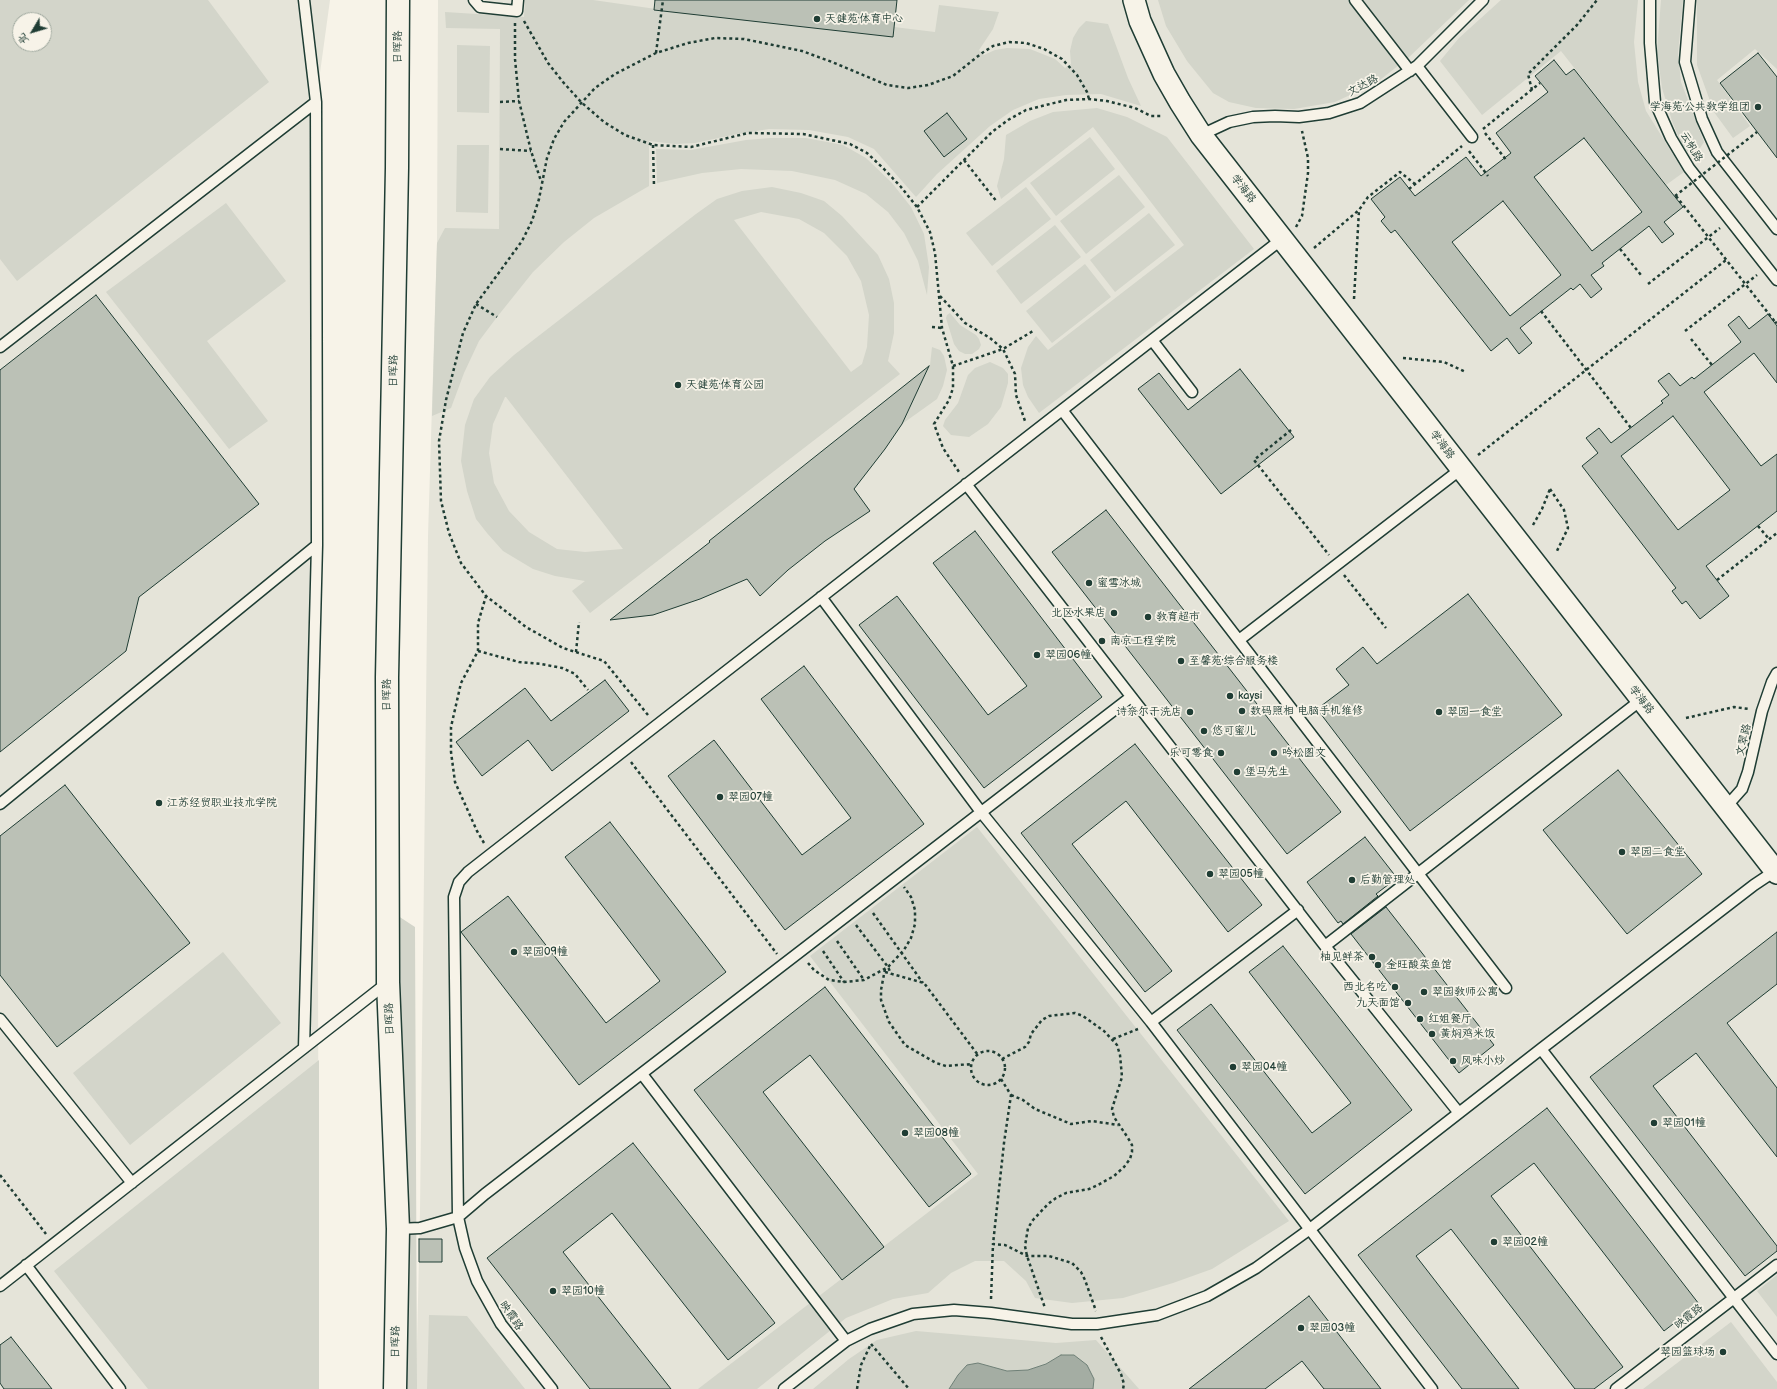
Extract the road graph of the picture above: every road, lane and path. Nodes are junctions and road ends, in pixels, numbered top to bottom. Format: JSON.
{"nodes":[{"id":1,"x":304,"y":0,"type":"edge"},
{"id":2,"x":398,"y":0,"type":"edge"},
{"id":3,"x":474,"y":0,"type":"edge"},
{"id":4,"x":518,"y":0,"type":"edge"},
{"id":5,"x":663,"y":0,"type":"edge"},
{"id":6,"x":1134,"y":0,"type":"edge"},
{"id":7,"x":1355,"y":0,"type":"edge"},
{"id":8,"x":1483,"y":0,"type":"edge"},
{"id":9,"x":1597,"y":0,"type":"edge"},
{"id":10,"x":1650,"y":0,"type":"edge"},
{"id":11,"x":1690,"y":0,"type":"edge"},
{"id":12,"x":517,"y":11,"type":"junction"},
{"id":13,"x":656,"y":53,"type":"junction"},
{"id":14,"x":1414,"y":68,"type":"junction"},
{"id":15,"x":1532,"y":90,"type":"dead end"},
{"id":16,"x":1089,"y":99,"type":"junction"},
{"id":17,"x":519,"y":101,"type":"junction"},
{"id":18,"x":316,"y":102,"type":"junction"},
{"id":19,"x":500,"y":102,"type":"dead end"},
{"id":20,"x":581,"y":102,"type":"junction"},
{"id":21,"x":1162,"y":116,"type":"dead end"},
{"id":22,"x":1299,"y":117,"type":"junction"},
{"id":23,"x":1482,"y":129,"type":"dead end"},
{"id":24,"x":1757,"y":132,"type":"dead end"},
{"id":25,"x":1201,"y":135,"type":"junction"},
{"id":26,"x":1472,"y":137,"type":"dead end"},
{"id":27,"x":1463,"y":144,"type":"dead end"},
{"id":28,"x":653,"y":145,"type":"junction"},
{"id":29,"x":500,"y":149,"type":"dead end"},
{"id":30,"x":531,"y":151,"type":"junction"},
{"id":31,"x":964,"y":160,"type":"junction"},
{"id":32,"x":1507,"y":161,"type":"dead end"},
{"id":33,"x":1488,"y":176,"type":"dead end"},
{"id":34,"x":541,"y":181,"type":"junction"},
{"id":35,"x":1415,"y":184,"type":"dead end"},
{"id":36,"x":654,"y":186,"type":"dead end"},
{"id":37,"x":997,"y":202,"type":"dead end"},
{"id":38,"x":916,"y":207,"type":"junction"},
{"id":39,"x":1359,"y":210,"type":"junction"},
{"id":40,"x":1729,"y":221,"type":"junction"},
{"id":41,"x":1777,"y":229,"type":"edge"},
{"id":42,"x":1282,"y":239,"type":"junction"},
{"id":43,"x":1314,"y":248,"type":"dead end"},
{"id":44,"x":1620,"y":249,"type":"dead end"},
{"id":45,"x":1726,"y":260,"type":"junction"},
{"id":46,"x":1758,"y":274,"type":"dead end"},
{"id":47,"x":1641,"y":275,"type":"dead end"},
{"id":48,"x":1777,"y":280,"type":"edge"},
{"id":49,"x":1648,"y":284,"type":"dead end"},
{"id":50,"x":940,"y":296,"type":"junction"},
{"id":51,"x":476,"y":304,"type":"junction"},
{"id":52,"x":1541,"y":312,"type":"dead end"},
{"id":53,"x":497,"y":316,"type":"dead end"},
{"id":54,"x":1347,"y":323,"type":"junction"},
{"id":55,"x":1776,"y":323,"type":"edge"},
{"id":56,"x":932,"y":328,"type":"dead end"},
{"id":57,"x":942,"y":328,"type":"junction"},
{"id":58,"x":1033,"y":331,"type":"dead end"},
{"id":59,"x":1685,"y":331,"type":"dead end"},
{"id":60,"x":1691,"y":339,"type":"dead end"},
{"id":61,"x":1152,"y":340,"type":"junction"},
{"id":62,"x":0,"y":347,"type":"edge"},
{"id":63,"x":1003,"y":349,"type":"junction"},
{"id":64,"x":1402,"y":358,"type":"dead end"},
{"id":65,"x":1712,"y":365,"type":"dead end"},
{"id":66,"x":953,"y":366,"type":"junction"},
{"id":67,"x":1586,"y":370,"type":"junction"},
{"id":68,"x":1466,"y":372,"type":"dead end"},
{"id":69,"x":1192,"y":392,"type":"dead end"},
{"id":70,"x":1062,"y":410,"type":"junction"},
{"id":71,"x":1631,"y":428,"type":"dead end"},
{"id":72,"x":1292,"y":430,"type":"dead end"},
{"id":73,"x":1030,"y":434,"type":"junction"},
{"id":74,"x":1478,"y":455,"type":"dead end"},
{"id":75,"x":1461,"y":469,"type":"junction"},
{"id":76,"x":966,"y":484,"type":"junction"},
{"id":77,"x":1533,"y":525,"type":"dead end"},
{"id":78,"x":1758,"y":526,"type":"dead end"},
{"id":79,"x":1777,"y":533,"type":"edge"},
{"id":80,"x":1769,"y":539,"type":"junction"},
{"id":81,"x":317,"y":545,"type":"junction"},
{"id":82,"x":1556,"y":553,"type":"dead end"},
{"id":83,"x":1336,"y":565,"type":"junction"},
{"id":84,"x":1717,"y":580,"type":"dead end"},
{"id":85,"x":486,"y":596,"type":"junction"},
{"id":86,"x":821,"y":597,"type":"junction"},
{"id":87,"x":579,"y":622,"type":"dead end"},
{"id":88,"x":1386,"y":628,"type":"dead end"},
{"id":89,"x":1239,"y":640,"type":"junction"},
{"id":90,"x":478,"y":651,"type":"junction"},
{"id":91,"x":576,"y":652,"type":"junction"},
{"id":92,"x":1777,"y":673,"type":"edge"},
{"id":93,"x":588,"y":690,"type":"dead end"},
{"id":94,"x":1131,"y":697,"type":"junction"},
{"id":95,"x":1641,"y":700,"type":"junction"},
{"id":96,"x":1762,"y":710,"type":"junction"},
{"id":97,"x":1686,"y":718,"type":"dead end"},
{"id":98,"x":656,"y":725,"type":"junction"},
{"id":99,"x":622,"y":752,"type":"junction"},
{"id":100,"x":0,"y":804,"type":"edge"},
{"id":101,"x":1726,"y":807,"type":"junction"},
{"id":102,"x":981,"y":812,"type":"junction"},
{"id":103,"x":491,"y":854,"type":"junction"},
{"id":104,"x":1776,"y":872,"type":"edge"},
{"id":105,"x":1418,"y":874,"type":"junction"},
{"id":106,"x":897,"y":877,"type":"junction"},
{"id":107,"x":865,"y":902,"type":"junction"},
{"id":108,"x":1298,"y":910,"type":"junction"},
{"id":109,"x":848,"y":915,"type":"junction"},
{"id":110,"x":829,"y":929,"type":"junction"},
{"id":111,"x":816,"y":939,"type":"junction"},
{"id":112,"x":1325,"y":946,"type":"junction"},
{"id":113,"x":798,"y":953,"type":"junction"},
{"id":114,"x":784,"y":964,"type":"junction"},
{"id":115,"x":886,"y":969,"type":"junction"},
{"id":116,"x":891,"y":975,"type":"junction"},
{"id":117,"x":864,"y":980,"type":"junction"},
{"id":118,"x":388,"y":982,"type":"junction"},
{"id":119,"x":844,"y":982,"type":"junction"},
{"id":120,"x":924,"y":984,"type":"junction"},
{"id":121,"x":1506,"y":988,"type":"dead end"},
{"id":122,"x":0,"y":1019,"type":"edge"},
{"id":123,"x":1151,"y":1022,"type":"junction"},
{"id":124,"x":1113,"y":1039,"type":"junction"},
{"id":125,"x":304,"y":1048,"type":"junction"},
{"id":126,"x":1541,"y":1049,"type":"junction"},
{"id":127,"x":978,"y":1055,"type":"junction"},
{"id":128,"x":1002,"y":1058,"type":"junction"},
{"id":129,"x":972,"y":1064,"type":"junction"},
{"id":130,"x":642,"y":1074,"type":"junction"},
{"id":131,"x":1001,"y":1079,"type":"junction"},
{"id":132,"x":1011,"y":1095,"type":"junction"},
{"id":133,"x":1459,"y":1112,"type":"junction"},
{"id":134,"x":1118,"y":1125,"type":"junction"},
{"id":135,"x":0,"y":1175,"type":"edge"},
{"id":136,"x":132,"y":1183,"type":"junction"},
{"id":137,"x":458,"y":1217,"type":"junction"},
{"id":138,"x":1310,"y":1229,"type":"junction"},
{"id":139,"x":398,"y":1230,"type":"junction"},
{"id":140,"x":54,"y":1244,"type":"junction"},
{"id":141,"x":993,"y":1244,"type":"junction"},
{"id":142,"x":1026,"y":1256,"type":"junction"},
{"id":143,"x":1777,"y":1264,"type":"edge"},
{"id":144,"x":26,"y":1265,"type":"junction"},
{"id":145,"x":0,"y":1286,"type":"edge"},
{"id":146,"x":1734,"y":1298,"type":"junction"},
{"id":147,"x":991,"y":1313,"type":"junction"},
{"id":148,"x":1050,"y":1321,"type":"junction"},
{"id":149,"x":1097,"y":1324,"type":"junction"},
{"id":150,"x":870,"y":1329,"type":"junction"},
{"id":151,"x":846,"y":1341,"type":"junction"},
{"id":152,"x":870,"y":1344,"type":"junction"},
{"id":153,"x":1777,"y":1354,"type":"edge"},
{"id":154,"x":120,"y":1389,"type":"edge"},
{"id":155,"x":395,"y":1389,"type":"edge"},
{"id":156,"x":552,"y":1389,"type":"edge"},
{"id":157,"x":784,"y":1389,"type":"edge"},
{"id":158,"x":857,"y":1389,"type":"edge"},
{"id":159,"x":909,"y":1389,"type":"edge"},
{"id":160,"x":1123,"y":1389,"type":"edge"},
{"id":161,"x":1432,"y":1389,"type":"edge"},
{"id":162,"x":1616,"y":1389,"type":"edge"}],
"edges":[{"from":1,"to":18,"type":"lane"},
{"from":2,"to":118,"type":"street","name":"日晖路"},
{"from":3,"to":12,"type":"lane"},
{"from":4,"to":12,"type":"lane"},
{"from":5,"to":13,"type":"path"},
{"from":6,"to":25,"type":"street","name":"学海路"},
{"from":7,"to":14,"type":"lane"},
{"from":8,"to":14,"type":"lane","name":"文达路"},
{"from":9,"to":15,"type":"path"},
{"from":10,"to":40,"type":"lane","name":"云帆路"},
{"from":11,"to":41,"type":"lane","name":"云帆路"},
{"from":12,"to":17,"type":"path"},
{"from":12,"to":20,"type":"path"},
{"from":13,"to":16,"type":"path"},
{"from":13,"to":20,"type":"path"},
{"from":14,"to":22,"type":"lane","name":"文达路"},
{"from":14,"to":26,"type":"lane"},
{"from":16,"to":21,"type":"path"},
{"from":16,"to":31,"type":"path"},
{"from":17,"to":19,"type":"path"},
{"from":17,"to":30,"type":"path"},
{"from":18,"to":62,"type":"lane"},
{"from":18,"to":81,"type":"lane"},
{"from":20,"to":28,"type":"path"},
{"from":20,"to":34,"type":"path"},
{"from":22,"to":25,"type":"lane","name":"文达路"},
{"from":22,"to":42,"type":"path"},
{"from":23,"to":32,"type":"path"},
{"from":24,"to":45,"type":"path","bridge":true},
{"from":25,"to":42,"type":"street","name":"学海路"},
{"from":27,"to":33,"type":"path"},
{"from":28,"to":36,"type":"path"},
{"from":28,"to":38,"type":"path"},
{"from":29,"to":30,"type":"path"},
{"from":30,"to":34,"type":"path"},
{"from":31,"to":37,"type":"path"},
{"from":31,"to":38,"type":"path"},
{"from":34,"to":51,"type":"path"},
{"from":35,"to":39,"type":"path"},
{"from":38,"to":50,"type":"path"},
{"from":39,"to":43,"type":"path"},
{"from":39,"to":54,"type":"path"},
{"from":40,"to":48,"type":"lane","name":"云帆路"},
{"from":40,"to":49,"type":"path"},
{"from":42,"to":54,"type":"street","name":"学海路"},
{"from":42,"to":61,"type":"lane","name":"映霞路"},
{"from":44,"to":47,"type":"path"},
{"from":45,"to":55,"type":"path","bridge":true},
{"from":45,"to":67,"type":"path"},
{"from":46,"to":59,"type":"path"},
{"from":50,"to":57,"type":"path"},
{"from":50,"to":63,"type":"path"},
{"from":51,"to":53,"type":"path"},
{"from":51,"to":85,"type":"path"},
{"from":52,"to":67,"type":"path"},
{"from":54,"to":75,"type":"street","name":"学海路"},
{"from":56,"to":57,"type":"path"},
{"from":57,"to":66,"type":"path"},
{"from":58,"to":63,"type":"path"},
{"from":60,"to":65,"type":"path"},
{"from":61,"to":69,"type":"lane"},
{"from":61,"to":70,"type":"lane","name":"映霞路"},
{"from":63,"to":66,"type":"path"},
{"from":63,"to":73,"type":"path"},
{"from":64,"to":68,"type":"path"},
{"from":66,"to":76,"type":"path"},
{"from":67,"to":71,"type":"path"},
{"from":67,"to":74,"type":"path"},
{"from":70,"to":73,"type":"lane","name":"映霞路"},
{"from":70,"to":89,"type":"lane"},
{"from":72,"to":83,"type":"path"},
{"from":73,"to":76,"type":"lane","name":"映霞路"},
{"from":75,"to":83,"type":"lane"},
{"from":75,"to":95,"type":"street","name":"学海路"},
{"from":76,"to":86,"type":"lane","name":"映霞路"},
{"from":76,"to":94,"type":"lane"},
{"from":77,"to":82,"type":"path"},
{"from":78,"to":80,"type":"path"},
{"from":79,"to":80,"type":"path"},
{"from":80,"to":84,"type":"path"},
{"from":81,"to":100,"type":"lane"},
{"from":81,"to":125,"type":"lane"},
{"from":83,"to":88,"type":"path"},
{"from":83,"to":89,"type":"lane"},
{"from":85,"to":90,"type":"path"},
{"from":85,"to":91,"type":"path"},
{"from":86,"to":98,"type":"lane","name":"映霞路"},
{"from":86,"to":102,"type":"lane"},
{"from":87,"to":91,"type":"path"},
{"from":89,"to":105,"type":"lane"},
{"from":90,"to":93,"type":"path"},
{"from":90,"to":103,"type":"path"},
{"from":91,"to":98,"type":"path"},
{"from":92,"to":96,"type":"lane","name":"文翠路"},
{"from":94,"to":102,"type":"lane"},
{"from":94,"to":108,"type":"lane"},
{"from":95,"to":101,"type":"street","name":"学海路"},
{"from":95,"to":105,"type":"lane"},
{"from":96,"to":97,"type":"path"},
{"from":96,"to":101,"type":"lane","name":"文翠路"},
{"from":98,"to":99,"type":"lane","name":"映霞路"},
{"from":99,"to":103,"type":"lane","name":"映霞路"},
{"from":99,"to":114,"type":"path"},
{"from":101,"to":104,"type":"street","name":"学海路"},
{"from":102,"to":106,"type":"lane"},
{"from":102,"to":123,"type":"lane"},
{"from":103,"to":137,"type":"lane","name":"映霞路"},
{"from":104,"to":126,"type":"lane"},
{"from":105,"to":112,"type":"lane"},
{"from":105,"to":121,"type":"lane"},
{"from":106,"to":107,"type":"lane"},
{"from":106,"to":115,"type":"path"},
{"from":107,"to":109,"type":"lane"},
{"from":107,"to":120,"type":"path"},
{"from":108,"to":112,"type":"lane"},
{"from":108,"to":123,"type":"lane"},
{"from":109,"to":110,"type":"lane"},
{"from":109,"to":115,"type":"path"},
{"from":110,"to":111,"type":"lane"},
{"from":110,"to":117,"type":"path"},
{"from":111,"to":113,"type":"lane"},
{"from":111,"to":119,"type":"path"},
{"from":112,"to":133,"type":"lane"},
{"from":113,"to":114,"type":"lane"},
{"from":113,"to":119,"type":"path"},
{"from":114,"to":130,"type":"lane"},
{"from":115,"to":116,"type":"path"},
{"from":115,"to":116,"type":"path"},
{"from":115,"to":117,"type":"path"},
{"from":115,"to":129,"type":"path"},
{"from":116,"to":120,"type":"path"},
{"from":117,"to":119,"type":"path"},
{"from":118,"to":125,"type":"lane"},
{"from":118,"to":139,"type":"street","name":"日晖路"},
{"from":120,"to":127,"type":"path"},
{"from":122,"to":136,"type":"lane"},
{"from":123,"to":124,"type":"path"},
{"from":123,"to":138,"type":"lane"},
{"from":124,"to":128,"type":"path"},
{"from":124,"to":134,"type":"path"},
{"from":125,"to":136,"type":"lane"},
{"from":126,"to":133,"type":"lane"},
{"from":126,"to":146,"type":"lane"},
{"from":127,"to":128,"type":"path"},
{"from":127,"to":129,"type":"path"},
{"from":128,"to":131,"type":"path"},
{"from":129,"to":131,"type":"path"},
{"from":130,"to":137,"type":"lane"},
{"from":130,"to":151,"type":"lane"},
{"from":131,"to":132,"type":"path"},
{"from":132,"to":134,"type":"path"},
{"from":132,"to":141,"type":"path"},
{"from":133,"to":138,"type":"lane"},
{"from":134,"to":142,"type":"path"},
{"from":135,"to":140,"type":"path"},
{"from":136,"to":140,"type":"lane"},
{"from":137,"to":139,"type":"lane"},
{"from":137,"to":156,"type":"lane","name":"映霞路"},
{"from":138,"to":149,"type":"lane"},
{"from":138,"to":161,"type":"lane"},
{"from":139,"to":155,"type":"street","name":"日晖路"},
{"from":140,"to":144,"type":"lane"},
{"from":141,"to":142,"type":"path"},
{"from":141,"to":147,"type":"path"},
{"from":142,"to":148,"type":"path"},
{"from":142,"to":149,"type":"path"},
{"from":143,"to":146,"type":"lane","name":"映霞路"},
{"from":144,"to":145,"type":"lane"},
{"from":144,"to":154,"type":"lane"},
{"from":146,"to":153,"type":"lane"},
{"from":146,"to":162,"type":"lane","name":"映霞路"},
{"from":147,"to":148,"type":"lane"},
{"from":147,"to":150,"type":"lane"},
{"from":148,"to":149,"type":"lane"},
{"from":149,"to":160,"type":"path"},
{"from":150,"to":151,"type":"lane"},
{"from":150,"to":152,"type":"path"},
{"from":151,"to":157,"type":"lane"},
{"from":152,"to":158,"type":"path"},
{"from":152,"to":159,"type":"path"}]}
